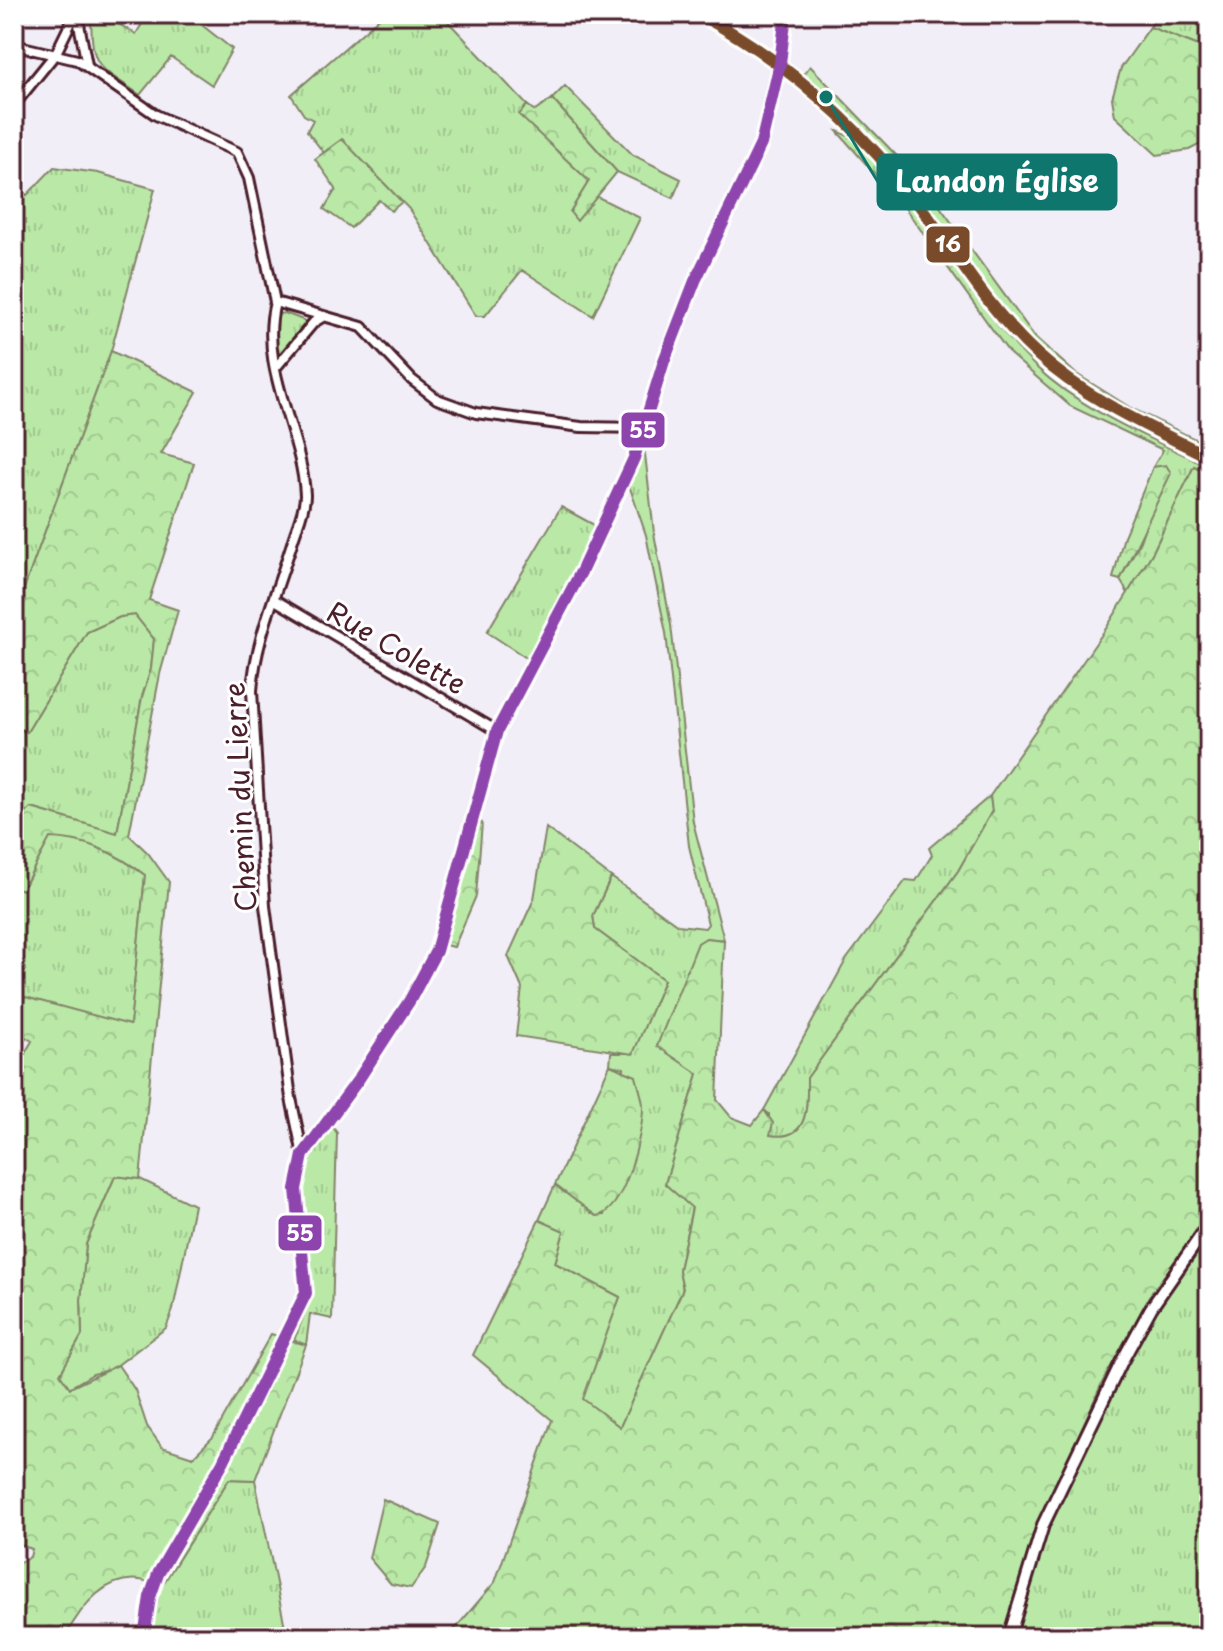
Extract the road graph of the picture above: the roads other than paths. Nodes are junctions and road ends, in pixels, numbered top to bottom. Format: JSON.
{"nodes":[{"id":1,"x":76,"y":14,"type":"edge"},
{"id":2,"x":699,"y":14,"type":"edge"},
{"id":3,"x":786,"y":14,"type":"edge"},
{"id":4,"x":14,"y":45,"type":"edge"},
{"id":5,"x":56,"y":53,"type":"junction"},
{"id":6,"x":780,"y":63,"type":"junction"},
{"id":7,"x":87,"y":65,"type":"junction"},
{"id":8,"x":14,"y":105,"type":"edge"},
{"id":9,"x":275,"y":302,"type":"junction"},
{"id":10,"x":324,"y":316,"type":"junction"},
{"id":11,"x":276,"y":366,"type":"junction"},
{"id":12,"x":644,"y":428,"type":"junction"},
{"id":13,"x":1209,"y":457,"type":"edge"},
{"id":14,"x":275,"y":600,"type":"junction"},
{"id":15,"x":497,"y":731,"type":"junction"},
{"id":16,"x":303,"y":1155,"type":"junction"},
{"id":17,"x":1209,"y":1224,"type":"edge"},
{"id":18,"x":144,"y":1637,"type":"edge"},
{"id":19,"x":1009,"y":1637,"type":"edge"}],
"edges":[{"from":1,"to":5,"type":"street"},
{"from":1,"to":7,"type":"street"},
{"from":2,"to":6,"type":"street"},
{"from":3,"to":6,"type":"street"},
{"from":4,"to":5,"type":"street"},
{"from":5,"to":7,"type":"street"},
{"from":5,"to":8,"type":"street"},
{"from":6,"to":12,"type":"street"},
{"from":6,"to":13,"type":"street"},
{"from":7,"to":9,"type":"street","name":"Chemin du Lierre"},
{"from":9,"to":10,"type":"street"},
{"from":9,"to":11,"type":"street","name":"Chemin du Lierre"},
{"from":10,"to":11,"type":"street"},
{"from":10,"to":12,"type":"street"},
{"from":11,"to":14,"type":"street","name":"Chemin du Lierre"},
{"from":12,"to":15,"type":"street"},
{"from":14,"to":15,"type":"street","name":"Rue Colette"},
{"from":14,"to":16,"type":"street","name":"Chemin du Lierre"},
{"from":15,"to":16,"type":"street"},
{"from":16,"to":18,"type":"street"},
{"from":17,"to":19,"type":"street"}]}
